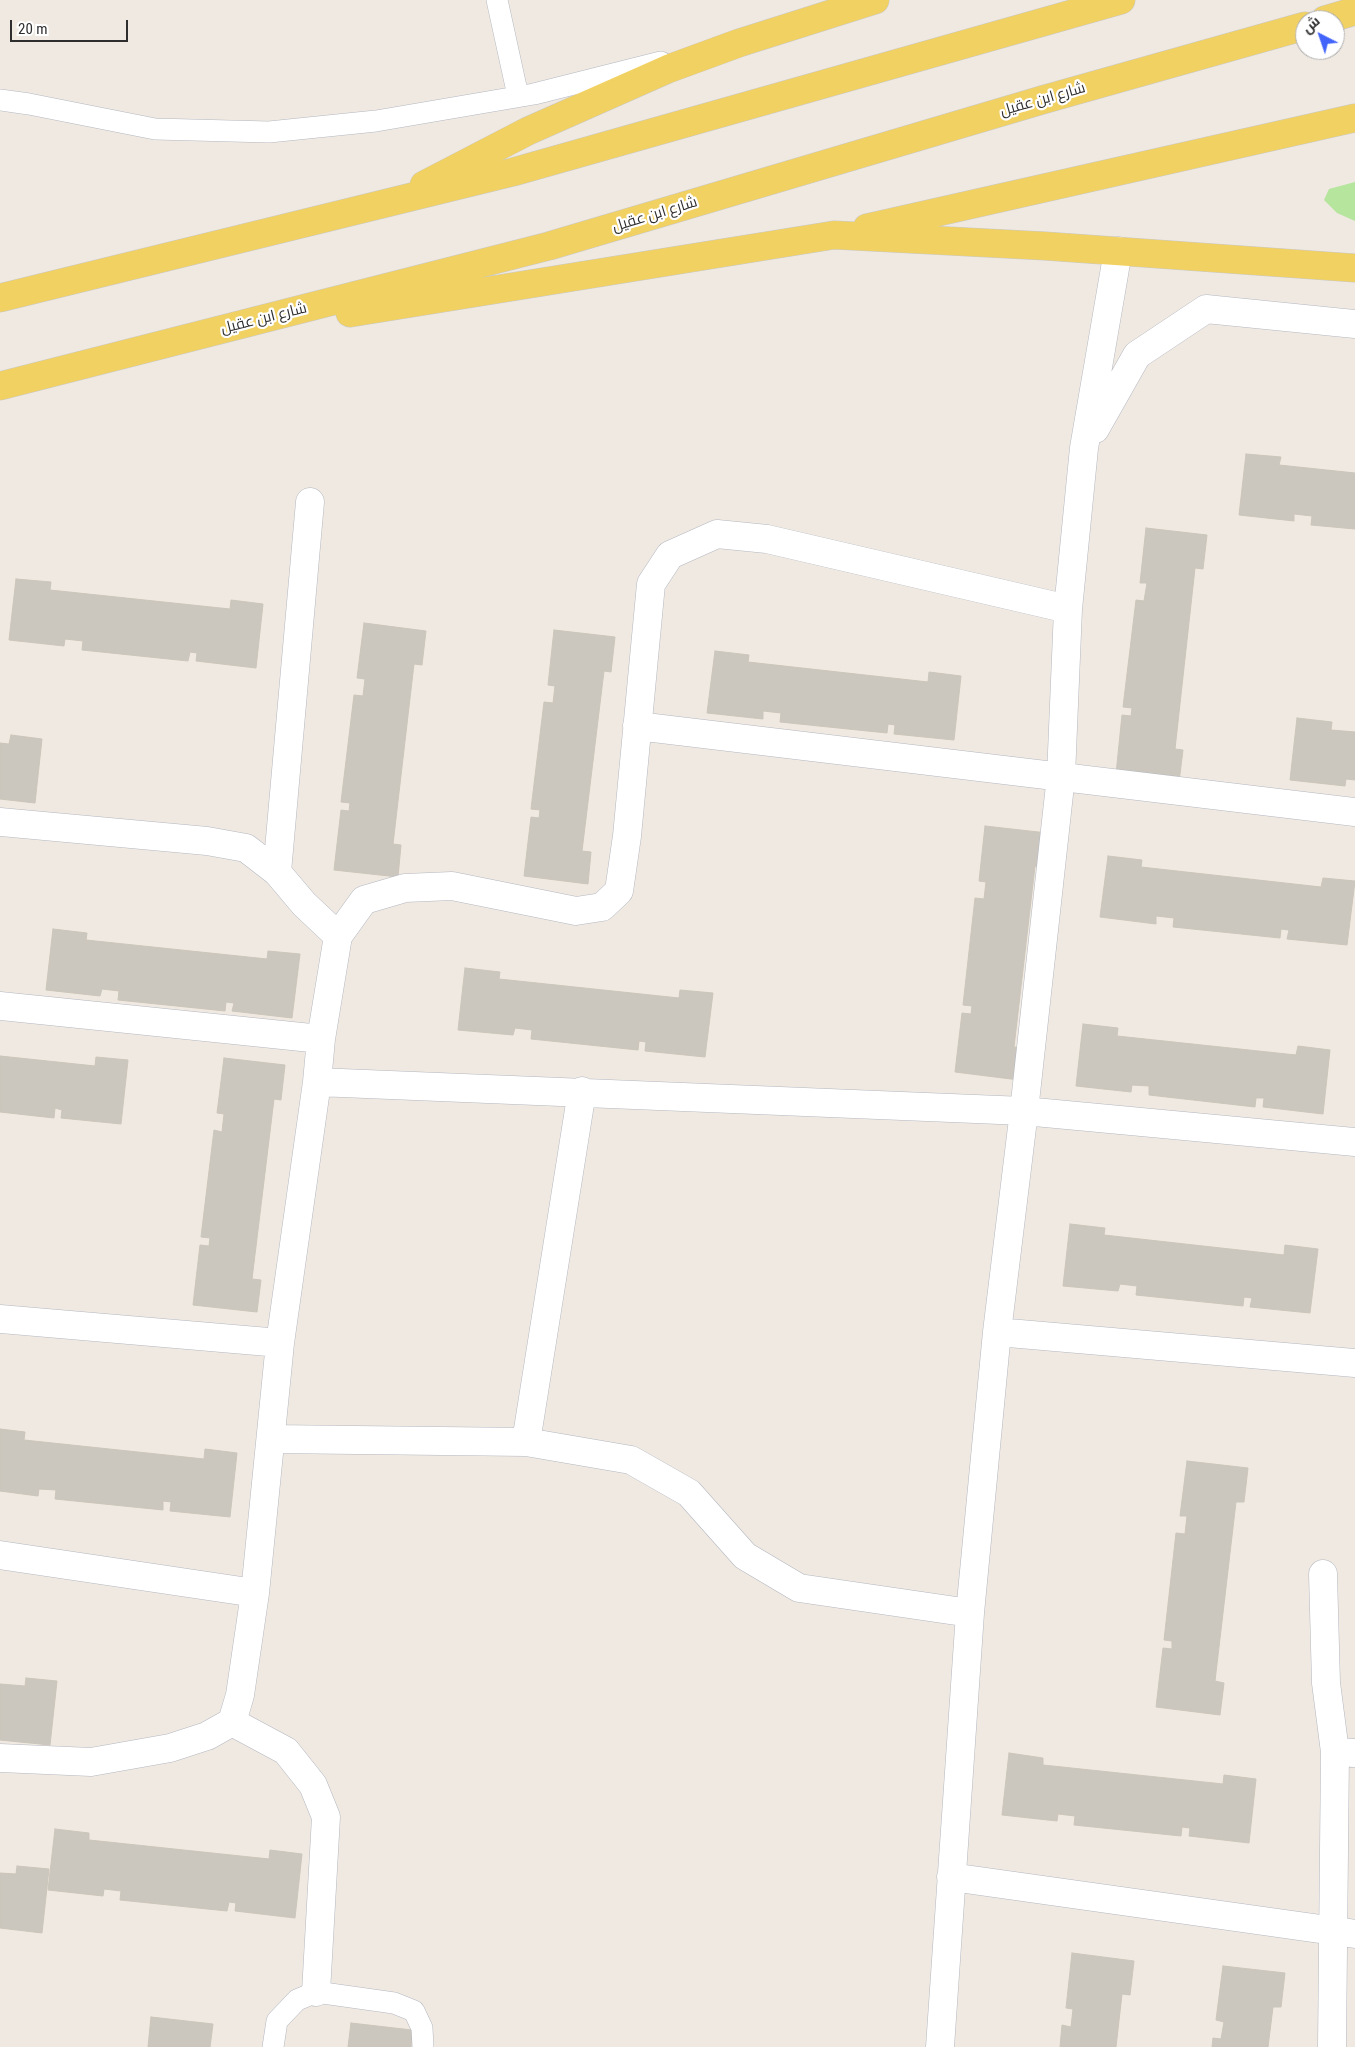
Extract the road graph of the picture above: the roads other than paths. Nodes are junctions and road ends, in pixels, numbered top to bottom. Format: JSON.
{"nodes":[{"id":1,"x":497,"y":0,"type":"edge"},
{"id":2,"x":875,"y":0,"type":"edge"},
{"id":3,"x":1121,"y":0,"type":"edge"},
{"id":4,"x":1295,"y":29,"type":"edge"},
{"id":5,"x":739,"y":43,"type":"junction"},
{"id":6,"x":518,"y":96,"type":"junction"},
{"id":7,"x":0,"y":100,"type":"edge"},
{"id":8,"x":1355,"y":118,"type":"edge"},
{"id":9,"x":393,"y":202,"type":"junction"},
{"id":10,"x":834,"y":235,"type":"junction"},
{"id":11,"x":1118,"y":251,"type":"junction"},
{"id":12,"x":1355,"y":268,"type":"edge"},
{"id":13,"x":0,"y":298,"type":"edge"},
{"id":14,"x":1355,"y":324,"type":"edge"},
{"id":15,"x":181,"y":340,"type":"junction"},
{"id":16,"x":0,"y":386,"type":"edge"},
{"id":17,"x":1084,"y":448,"type":"junction"},
{"id":18,"x":310,"y":502,"type":"dead end"},
{"id":19,"x":1068,"y":608,"type":"junction"},
{"id":20,"x":637,"y":726,"type":"junction"},
{"id":21,"x":1061,"y":776,"type":"junction"},
{"id":22,"x":1355,"y":812,"type":"edge"},
{"id":23,"x":0,"y":822,"type":"edge"},
{"id":24,"x":277,"y":872,"type":"junction"},
{"id":25,"x":338,"y":936,"type":"junction"},
{"id":26,"x":0,"y":1006,"type":"edge"},
{"id":27,"x":321,"y":1039,"type":"junction"},
{"id":28,"x":317,"y":1082,"type":"junction"},
{"id":29,"x":582,"y":1091,"type":"junction"},
{"id":30,"x":1024,"y":1111,"type":"junction"},
{"id":31,"x":1355,"y":1142,"type":"edge"},
{"id":32,"x":0,"y":1319,"type":"edge"},
{"id":33,"x":997,"y":1332,"type":"junction"},
{"id":34,"x":280,"y":1343,"type":"junction"},
{"id":35,"x":1355,"y":1363,"type":"edge"},
{"id":36,"x":271,"y":1439,"type":"junction"},
{"id":37,"x":526,"y":1442,"type":"junction"},
{"id":38,"x":0,"y":1555,"type":"edge"},
{"id":39,"x":1323,"y":1574,"type":"dead end"},
{"id":40,"x":255,"y":1594,"type":"junction"},
{"id":41,"x":970,"y":1613,"type":"junction"},
{"id":42,"x":232,"y":1722,"type":"junction"},
{"id":43,"x":1345,"y":1753,"type":"edge"},
{"id":44,"x":0,"y":1758,"type":"edge"},
{"id":45,"x":951,"y":1877,"type":"junction"},
{"id":46,"x":1343,"y":1933,"type":"edge"},
{"id":47,"x":316,"y":1992,"type":"junction"},
{"id":48,"x":273,"y":2047,"type":"edge"},
{"id":49,"x":423,"y":2047,"type":"edge"},
{"id":50,"x":940,"y":2047,"type":"edge"},
{"id":51,"x":1332,"y":2047,"type":"edge"}],
"edges":[{"from":1,"to":6,"type":"lane"},
{"from":2,"to":5,"type":"main road"},
{"from":3,"to":9,"type":"main road"},
{"from":4,"to":15,"type":"main road","name":"شارع ابن عقيل"},
{"from":5,"to":6,"type":"lane"},
{"from":5,"to":9,"type":"main road"},
{"from":6,"to":7,"type":"lane"},
{"from":8,"to":10,"type":"main road"},
{"from":9,"to":13,"type":"main road"},
{"from":10,"to":11,"type":"main road"},
{"from":10,"to":15,"type":"main road"},
{"from":11,"to":12,"type":"main road"},
{"from":11,"to":17,"type":"street"},
{"from":14,"to":17,"type":"street"},
{"from":15,"to":16,"type":"main road","name":"شارع ابن عقيل"},
{"from":17,"to":19,"type":"street"},
{"from":18,"to":24,"type":"street"},
{"from":19,"to":20,"type":"street"},
{"from":19,"to":21,"type":"street"},
{"from":20,"to":21,"type":"street"},
{"from":20,"to":25,"type":"street"},
{"from":21,"to":22,"type":"street"},
{"from":21,"to":30,"type":"street"},
{"from":23,"to":24,"type":"street"},
{"from":24,"to":25,"type":"street"},
{"from":25,"to":27,"type":"street"},
{"from":26,"to":27,"type":"street"},
{"from":27,"to":28,"type":"street"},
{"from":28,"to":29,"type":"street"},
{"from":28,"to":34,"type":"street"},
{"from":29,"to":30,"type":"street"},
{"from":29,"to":37,"type":"street"},
{"from":30,"to":31,"type":"street"},
{"from":30,"to":33,"type":"street"},
{"from":32,"to":34,"type":"street"},
{"from":33,"to":35,"type":"street"},
{"from":33,"to":41,"type":"street"},
{"from":34,"to":36,"type":"street"},
{"from":36,"to":37,"type":"street"},
{"from":36,"to":40,"type":"street"},
{"from":37,"to":41,"type":"street"},
{"from":38,"to":40,"type":"street"},
{"from":39,"to":43,"type":"street"},
{"from":40,"to":42,"type":"street"},
{"from":41,"to":45,"type":"street"},
{"from":42,"to":44,"type":"street"},
{"from":42,"to":47,"type":"street"},
{"from":43,"to":46,"type":"street"},
{"from":45,"to":46,"type":"street"},
{"from":45,"to":50,"type":"street"},
{"from":46,"to":51,"type":"street"},
{"from":47,"to":48,"type":"lane"},
{"from":47,"to":49,"type":"lane"}]}
